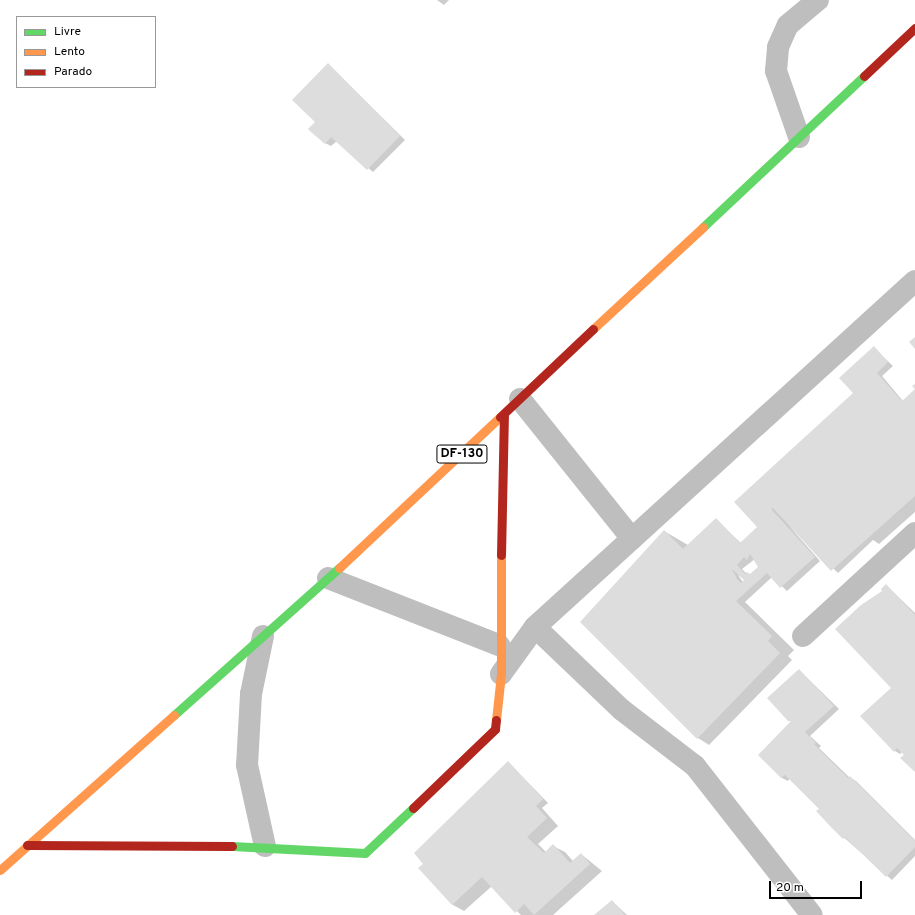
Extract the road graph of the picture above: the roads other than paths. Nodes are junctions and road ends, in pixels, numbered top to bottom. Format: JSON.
{"nodes":[{"id":1,"x":818,"y":0,"type":"edge"},
{"id":2,"x":915,"y":28,"type":"edge"},
{"id":3,"x":799,"y":137,"type":"junction"},
{"id":4,"x":915,"y":281,"type":"edge"},
{"id":5,"x":520,"y":399,"type":"junction"},
{"id":6,"x":504,"y":414,"type":"junction"},
{"id":7,"x":915,"y":533,"type":"edge"},
{"id":8,"x":632,"y":539,"type":"junction"},
{"id":9,"x":328,"y":578,"type":"junction"},
{"id":10,"x":535,"y":627,"type":"junction"},
{"id":11,"x":263,"y":636,"type":"junction"},
{"id":12,"x":803,"y":636,"type":"dead end"},
{"id":13,"x":499,"y":645,"type":"junction"},
{"id":14,"x":501,"y":674,"type":"junction"},
{"id":15,"x":27,"y":845,"type":"junction"},
{"id":16,"x":265,"y":846,"type":"junction"},
{"id":17,"x":0,"y":870,"type":"edge"},
{"id":18,"x":812,"y":915,"type":"edge"}],
"edges":[{"from":1,"to":3,"type":"street"},
{"from":2,"to":3,"type":"main road","number":"DF-130"},
{"from":3,"to":5,"type":"main road","number":"DF-130"},
{"from":4,"to":8,"type":"street"},
{"from":5,"to":6,"type":"main road","number":"DF-130"},
{"from":5,"to":8,"type":"street"},
{"from":6,"to":9,"type":"main road","number":"DF-130"},
{"from":6,"to":13,"type":"main road"},
{"from":7,"to":12,"type":"street"},
{"from":8,"to":10,"type":"street"},
{"from":9,"to":11,"type":"main road","number":"DF-130"},
{"from":9,"to":13,"type":"street"},
{"from":10,"to":14,"type":"street"},
{"from":10,"to":18,"type":"street"},
{"from":11,"to":15,"type":"main road","number":"DF-130"},
{"from":11,"to":16,"type":"street"},
{"from":13,"to":14,"type":"main road"},
{"from":14,"to":16,"type":"main road"},
{"from":15,"to":16,"type":"main road"},
{"from":15,"to":17,"type":"main road","number":"DF-130"}]}
